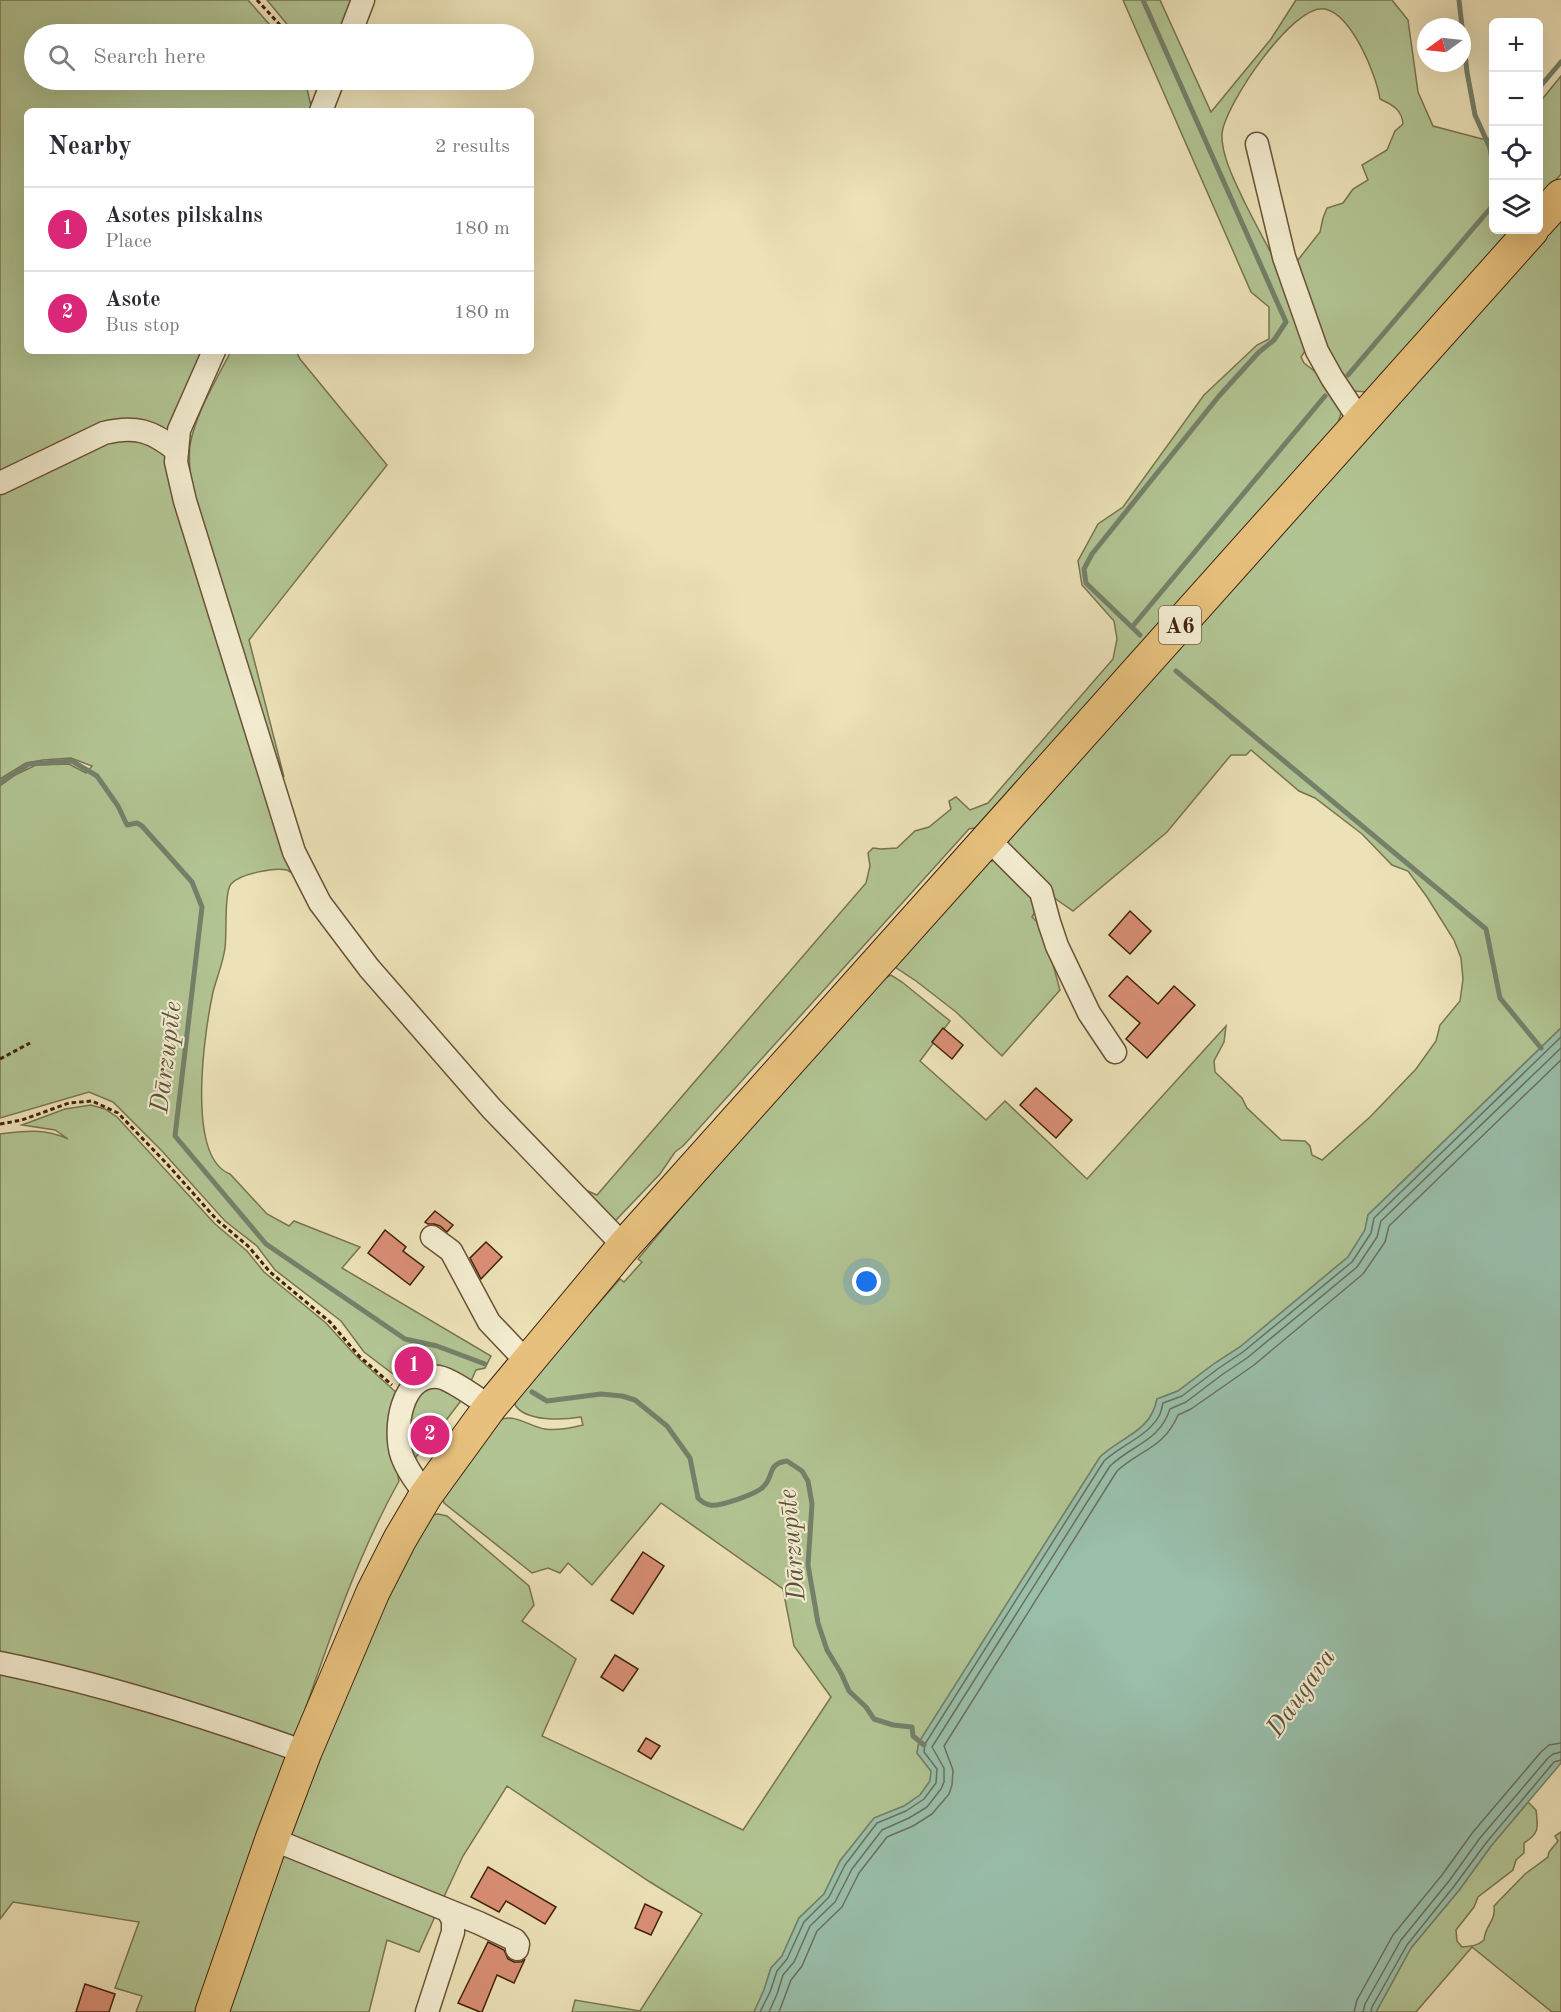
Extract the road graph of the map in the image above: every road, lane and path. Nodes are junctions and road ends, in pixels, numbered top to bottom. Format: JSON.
{"nodes":[{"id":1,"x":258,"y":0,"type":"edge"},
{"id":2,"x":363,"y":0,"type":"edge"},
{"id":3,"x":278,"y":24,"type":"edge"},
{"id":4,"x":354,"y":24,"type":"edge"},
{"id":5,"x":329,"y":90,"type":"edge"},
{"id":6,"x":322,"y":108,"type":"edge"},
{"id":7,"x":1257,"y":144,"type":"dead end"},
{"id":8,"x":1561,"y":196,"type":"edge"},
{"id":9,"x":1543,"y":217,"type":"edge"},
{"id":10,"x":1528,"y":234,"type":"edge"},
{"id":11,"x":213,"y":354,"type":"edge"},
{"id":12,"x":1361,"y":422,"type":"junction"},
{"id":13,"x":177,"y":451,"type":"junction"},
{"id":14,"x":0,"y":483,"type":"edge"},
{"id":15,"x":988,"y":840,"type":"junction"},
{"id":16,"x":30,"y":1043,"type":"dead end"},
{"id":17,"x":1115,"y":1052,"type":"dead end"},
{"id":18,"x":0,"y":1059,"type":"edge"},
{"id":19,"x":0,"y":1124,"type":"edge"},
{"id":20,"x":432,"y":1237,"type":"dead end"},
{"id":21,"x":624,"y":1246,"type":"junction"},
{"id":22,"x":526,"y":1361,"type":"junction"},
{"id":23,"x":406,"y":1397,"type":"junction"},
{"id":24,"x":490,"y":1407,"type":"junction"},
{"id":25,"x":426,"y":1495,"type":"junction"},
{"id":26,"x":0,"y":1663,"type":"edge"},
{"id":27,"x":305,"y":1752,"type":"junction"},
{"id":28,"x":272,"y":1839,"type":"junction"},
{"id":29,"x":448,"y":1911,"type":"junction"},
{"id":30,"x":517,"y":1949,"type":"dead end"},
{"id":31,"x":212,"y":2012,"type":"edge"},
{"id":32,"x":427,"y":2012,"type":"edge"}],
"edges":[{"from":1,"to":3,"type":"path"},
{"from":2,"to":4,"type":"street"},
{"from":5,"to":6,"type":"street"},
{"from":7,"to":12,"type":"street"},
{"from":8,"to":9,"type":"highway"},
{"from":10,"to":12,"type":"highway","number":"A6"},
{"from":11,"to":13,"type":"street"},
{"from":12,"to":15,"type":"highway","number":"A6"},
{"from":13,"to":14,"type":"street"},
{"from":13,"to":21,"type":"street"},
{"from":15,"to":17,"type":"street"},
{"from":15,"to":21,"type":"highway","number":"A6"},
{"from":16,"to":18,"type":"path"},
{"from":19,"to":23,"type":"path"},
{"from":20,"to":22,"type":"street"},
{"from":21,"to":22,"type":"highway","number":"A6"},
{"from":22,"to":24,"type":"highway","number":"A6"},
{"from":23,"to":24,"type":"street"},
{"from":23,"to":25,"type":"street"},
{"from":24,"to":25,"type":"highway","number":"A6"},
{"from":25,"to":27,"type":"highway","number":"A6"},
{"from":26,"to":27,"type":"street"},
{"from":27,"to":28,"type":"highway","number":"A6"},
{"from":28,"to":29,"type":"street"},
{"from":28,"to":31,"type":"highway","number":"A6"},
{"from":29,"to":30,"type":"street"},
{"from":29,"to":32,"type":"street"}]}
